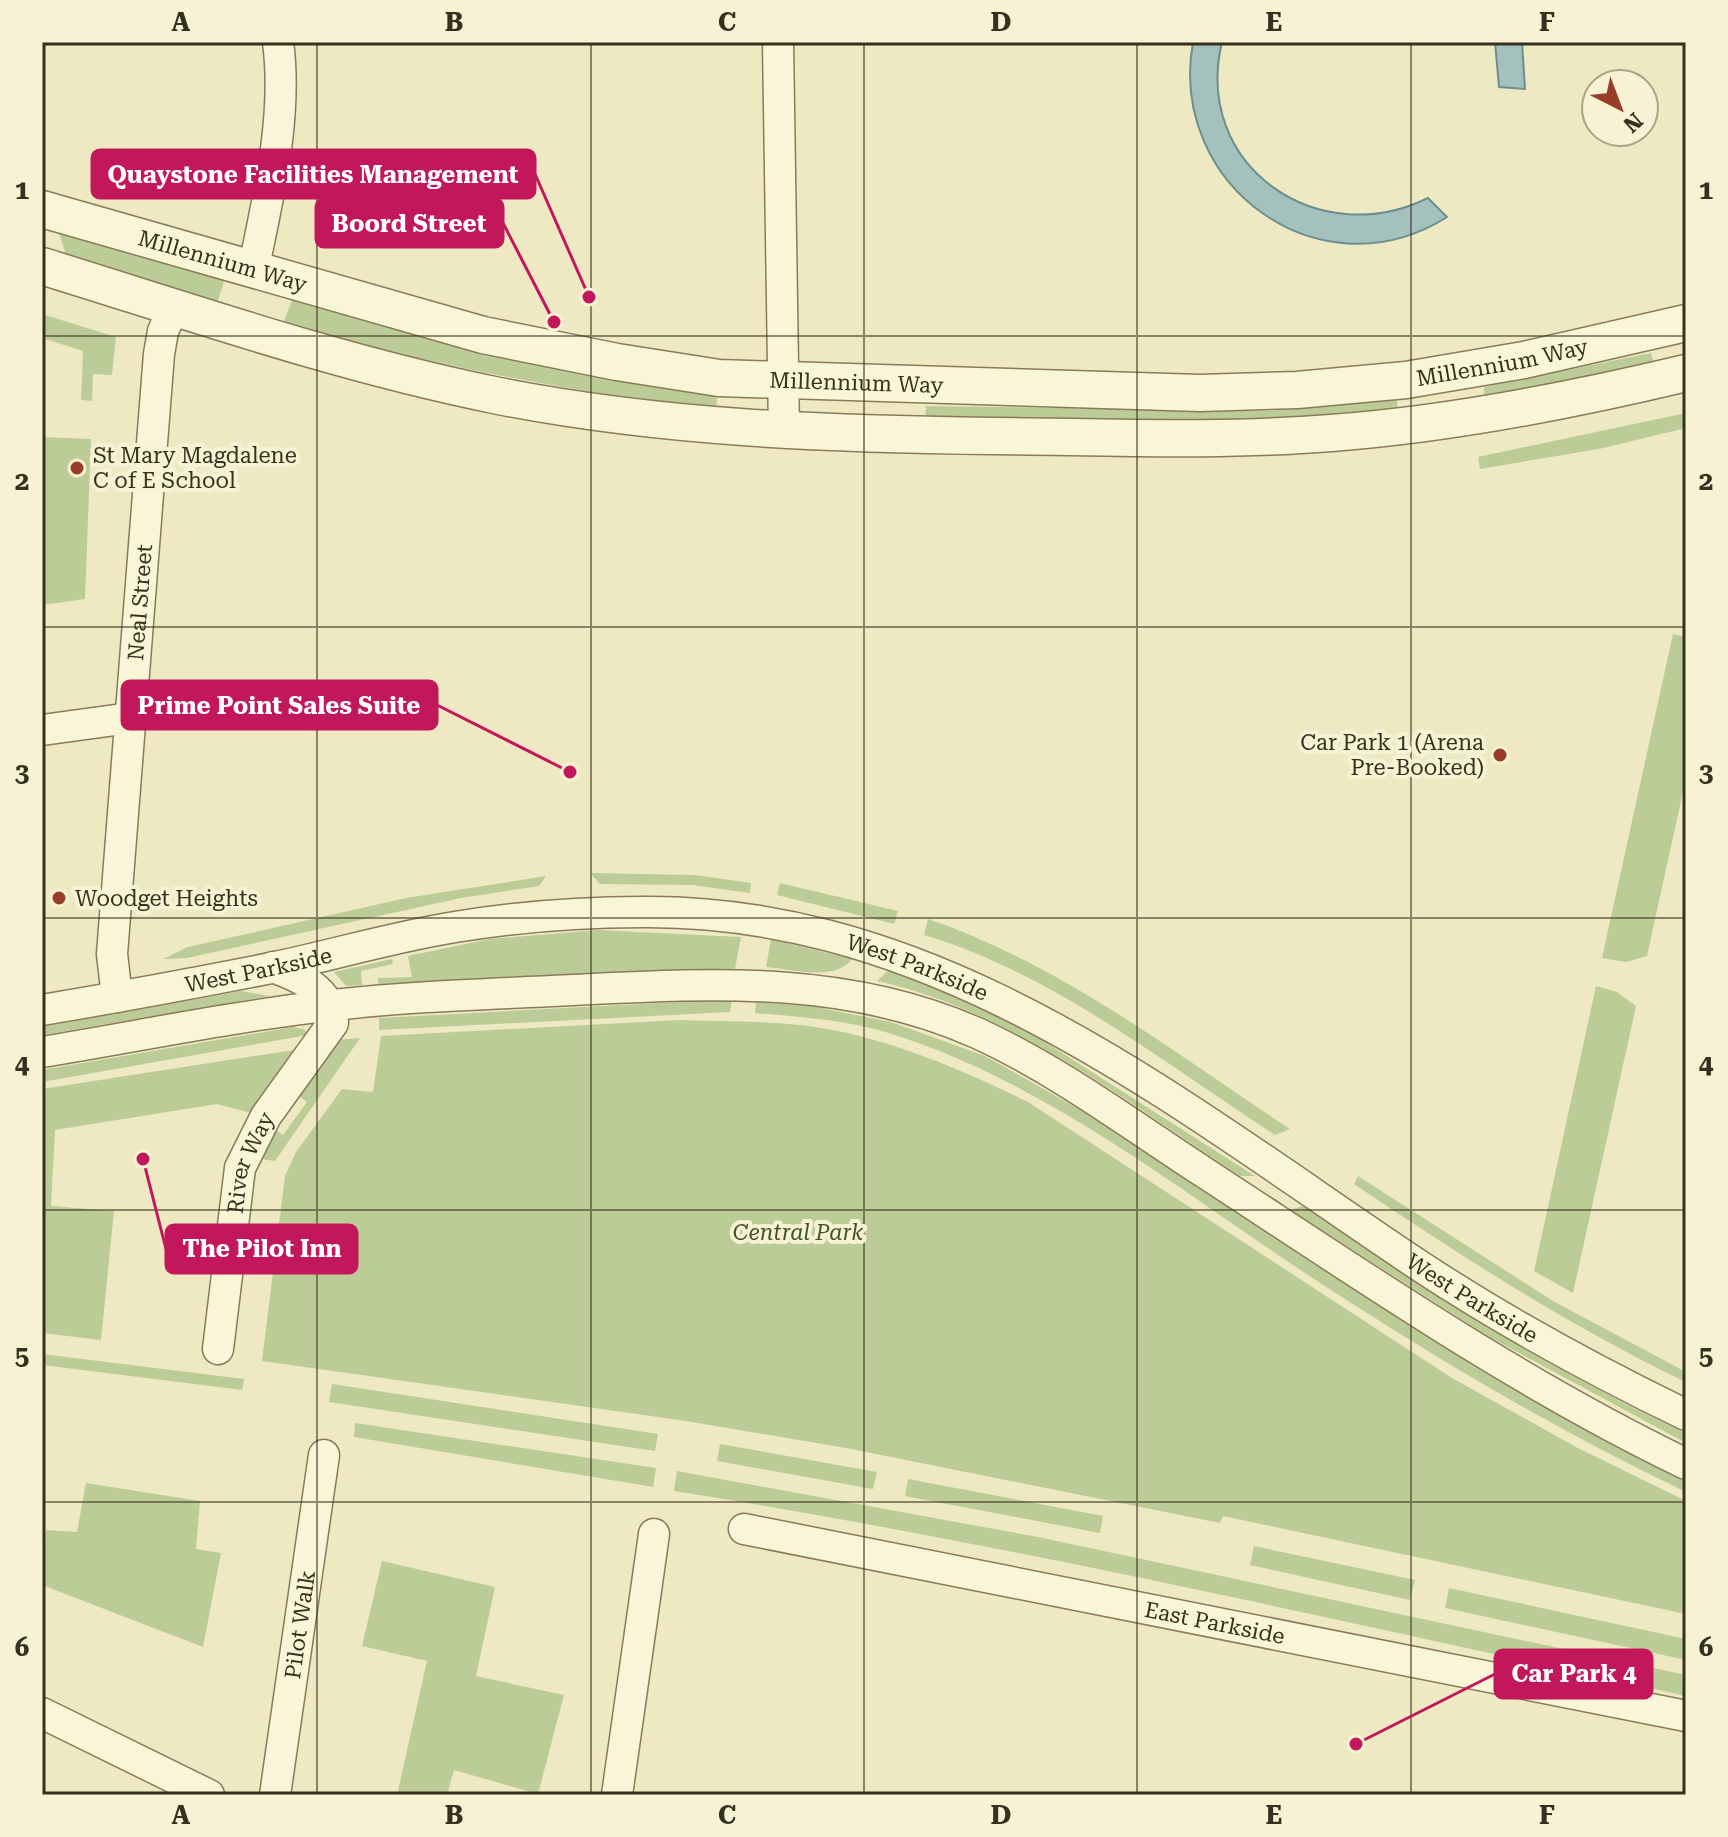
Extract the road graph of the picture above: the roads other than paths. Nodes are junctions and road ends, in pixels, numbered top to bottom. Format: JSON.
{"nodes":[{"id":1,"x":278,"y":42,"type":"edge"},
{"id":2,"x":778,"y":42,"type":"edge"},
{"id":3,"x":42,"y":209,"type":"edge"},
{"id":4,"x":42,"y":266,"type":"edge"},
{"id":5,"x":253,"y":271,"type":"junction"},
{"id":6,"x":174,"y":307,"type":"junction"},
{"id":7,"x":1686,"y":323,"type":"edge"},
{"id":8,"x":1686,"y":373,"type":"edge"},
{"id":9,"x":1439,"y":374,"type":"junction"},
{"id":10,"x":784,"y":382,"type":"junction"},
{"id":11,"x":1444,"y":422,"type":"junction"},
{"id":12,"x":784,"y":431,"type":"junction"},
{"id":13,"x":130,"y":718,"type":"junction"},
{"id":14,"x":42,"y":730,"type":"edge"},
{"id":15,"x":273,"y":967,"type":"junction"},
{"id":16,"x":117,"y":997,"type":"junction"},
{"id":17,"x":331,"y":1005,"type":"junction"},
{"id":18,"x":42,"y":1010,"type":"edge"},
{"id":19,"x":42,"y":1052,"type":"edge"},
{"id":20,"x":218,"y":1349,"type":"dead end"},
{"id":21,"x":1686,"y":1415,"type":"edge"},
{"id":22,"x":324,"y":1455,"type":"dead end"},
{"id":23,"x":1686,"y":1464,"type":"edge"},
{"id":24,"x":744,"y":1529,"type":"dead end"},
{"id":25,"x":654,"y":1534,"type":"dead end"},
{"id":26,"x":42,"y":1713,"type":"edge"},
{"id":27,"x":1686,"y":1716,"type":"edge"},
{"id":28,"x":209,"y":1795,"type":"edge"},
{"id":29,"x":275,"y":1795,"type":"edge"},
{"id":30,"x":617,"y":1795,"type":"edge"}],
"edges":[{"from":1,"to":5,"type":"street"},
{"from":2,"to":10,"type":"street"},
{"from":3,"to":5,"type":"street","name":"Millennium Way"},
{"from":4,"to":6,"type":"street","name":"Millennium Way"},
{"from":5,"to":10,"type":"street","name":"Millennium Way"},
{"from":6,"to":12,"type":"street","name":"Millennium Way"},
{"from":6,"to":13,"type":"street","name":"Neal Street"},
{"from":7,"to":9,"type":"street","name":"Millennium Way"},
{"from":8,"to":11,"type":"street","name":"Millennium Way"},
{"from":9,"to":10,"type":"street","name":"Millennium Way"},
{"from":9,"to":11,"type":"street"},
{"from":10,"to":12,"type":"street"},
{"from":11,"to":12,"type":"street","name":"Millennium Way"},
{"from":13,"to":14,"type":"street"},
{"from":13,"to":16,"type":"street","name":"Neal Street"},
{"from":15,"to":16,"type":"street","name":"West Parkside"},
{"from":15,"to":17,"type":"street"},
{"from":15,"to":21,"type":"street","name":"West Parkside"},
{"from":16,"to":18,"type":"street","name":"West Parkside"},
{"from":17,"to":19,"type":"street","name":"West Parkside"},
{"from":17,"to":20,"type":"street","name":"River Way"},
{"from":17,"to":23,"type":"street","name":"West Parkside"},
{"from":22,"to":29,"type":"street","name":"Pilot Walk"},
{"from":24,"to":27,"type":"street","name":"East Parkside"},
{"from":25,"to":30,"type":"street"},
{"from":26,"to":28,"type":"street"}]}
